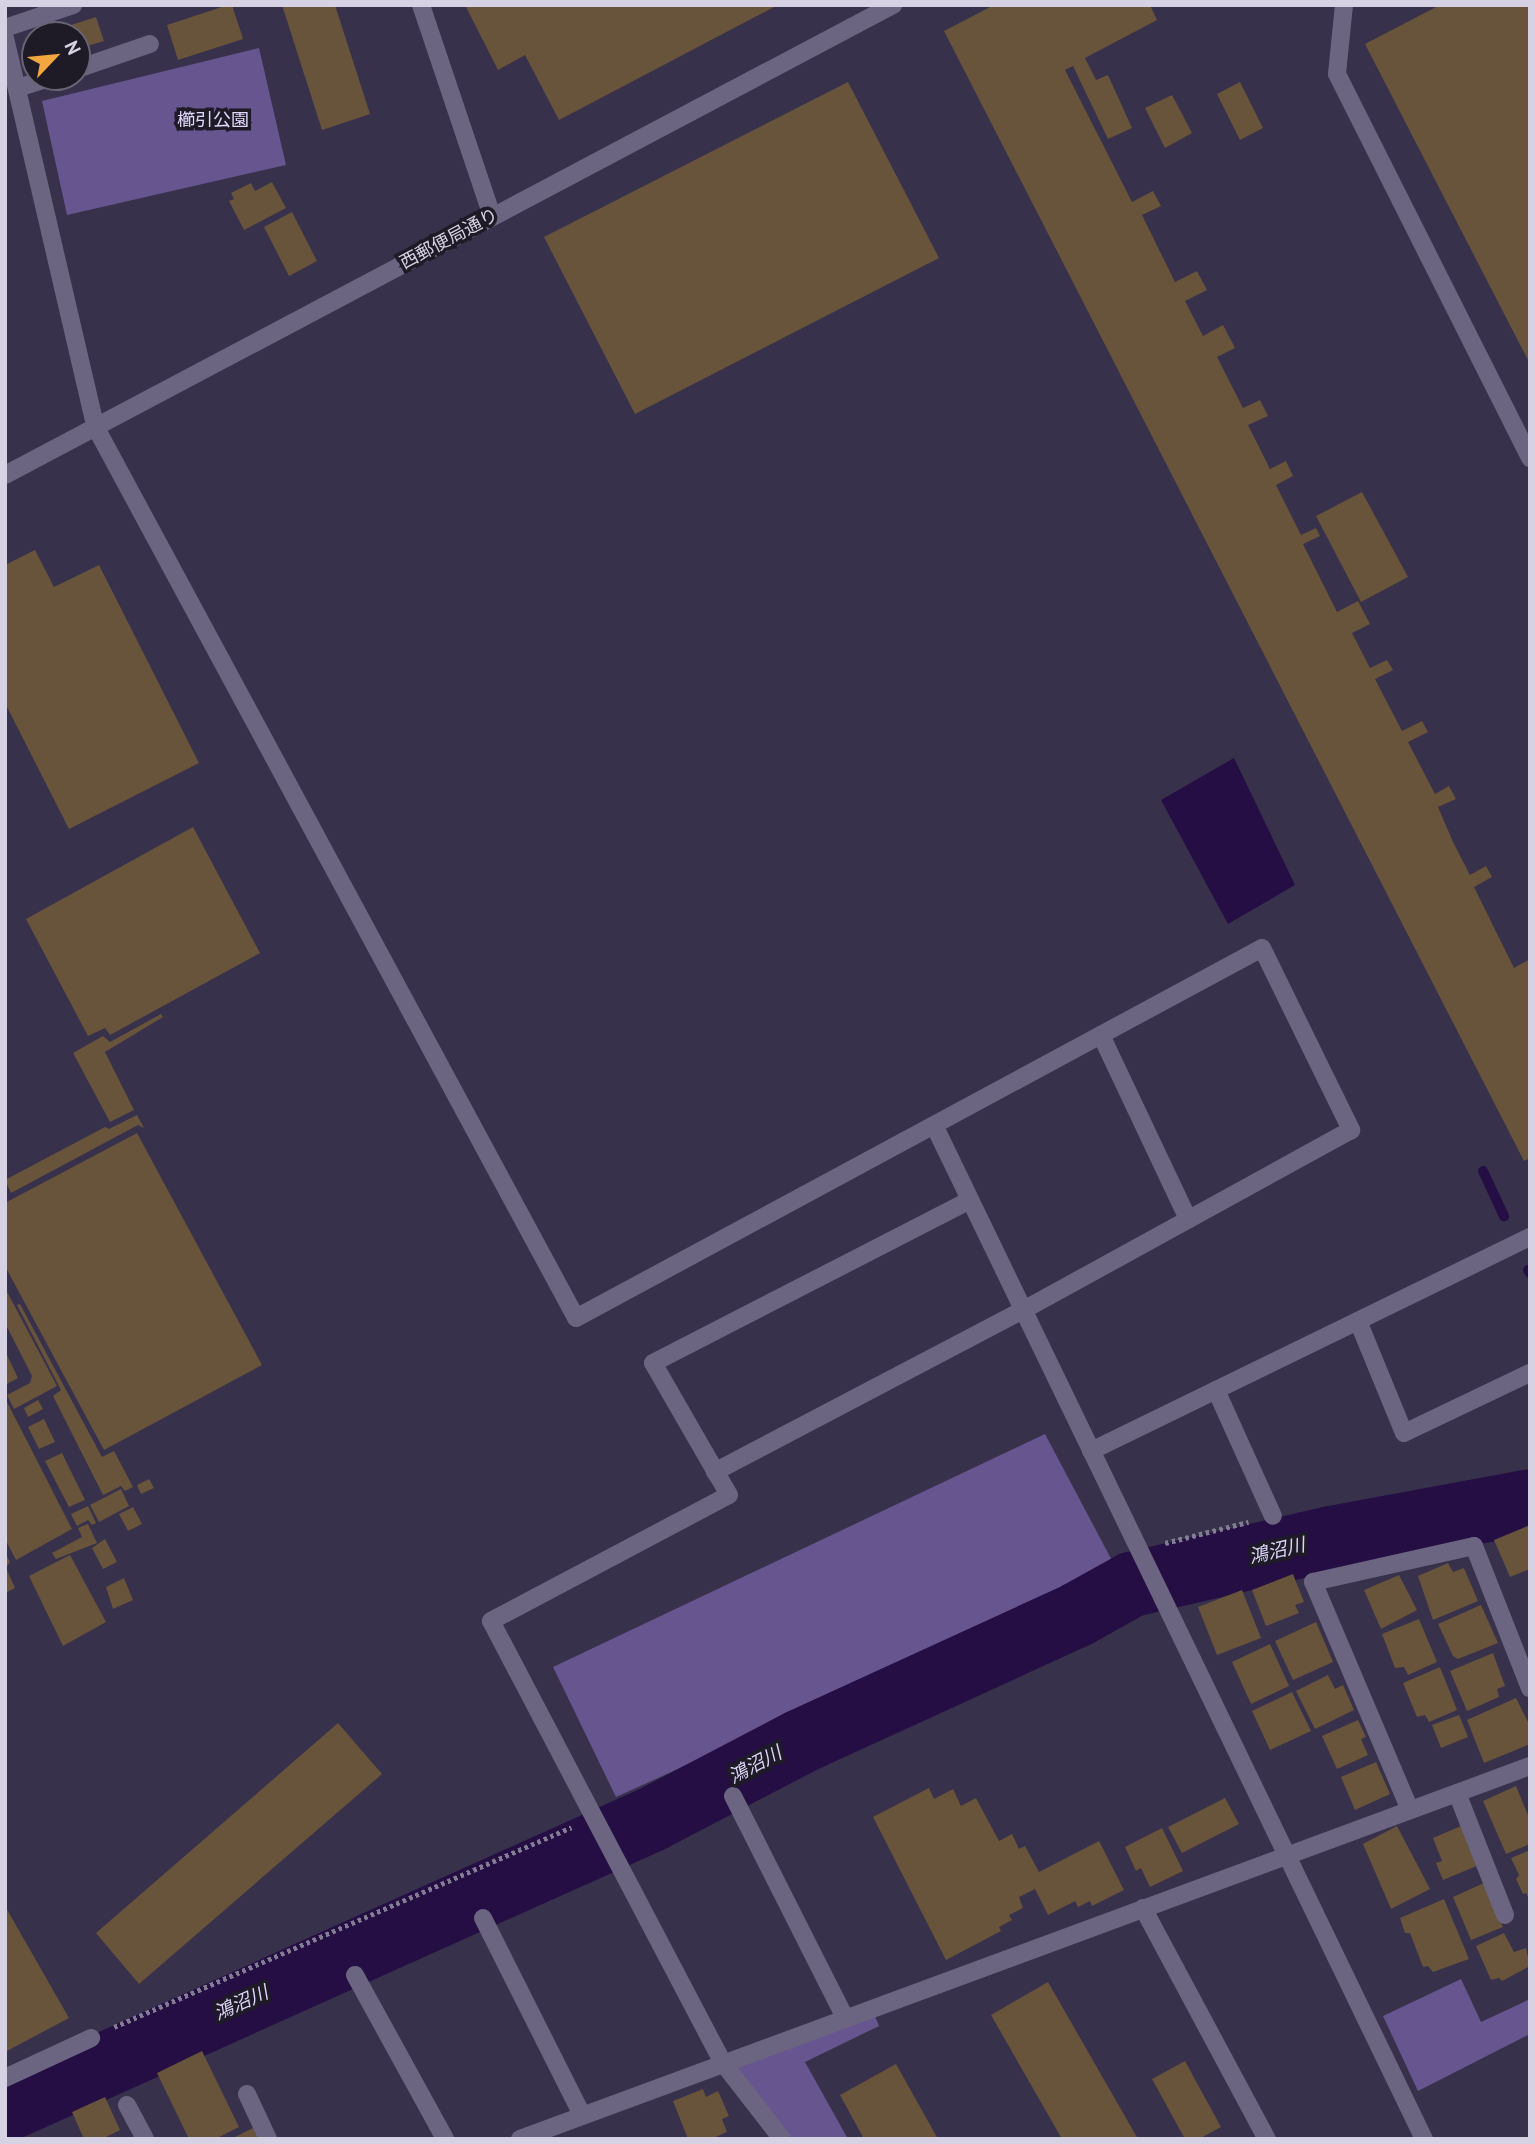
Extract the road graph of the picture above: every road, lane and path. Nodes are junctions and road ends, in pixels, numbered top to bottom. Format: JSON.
{"nodes":[{"id":1,"x":73,"y":5,"type":"edge"},
{"id":2,"x":421,"y":5,"type":"edge"},
{"id":3,"x":893,"y":5,"type":"edge"},
{"id":4,"x":1344,"y":5,"type":"edge"},
{"id":5,"x":5,"y":28,"type":"edge"},
{"id":6,"x":5,"y":38,"type":"edge"},
{"id":7,"x":150,"y":44,"type":"dead end"},
{"id":8,"x":91,"y":64,"type":"edge"},
{"id":9,"x":21,"y":87,"type":"edge"},
{"id":10,"x":18,"y":88,"type":"junction"},
{"id":11,"x":492,"y":216,"type":"junction"},
{"id":12,"x":95,"y":426,"type":"junction"},
{"id":13,"x":1530,"y":458,"type":"edge"},
{"id":14,"x":5,"y":475,"type":"edge"},
{"id":15,"x":1101,"y":1035,"type":"junction"},
{"id":16,"x":934,"y":1125,"type":"junction"},
{"id":17,"x":970,"y":1200,"type":"junction"},
{"id":18,"x":1188,"y":1219,"type":"junction"},
{"id":19,"x":1530,"y":1237,"type":"edge"},
{"id":20,"x":1023,"y":1310,"type":"junction"},
{"id":21,"x":1358,"y":1321,"type":"junction"},
{"id":22,"x":1530,"y":1373,"type":"edge"},
{"id":23,"x":1216,"y":1390,"type":"junction"},
{"id":24,"x":1091,"y":1451,"type":"junction"},
{"id":25,"x":715,"y":1472,"type":"junction"},
{"id":26,"x":1273,"y":1516,"type":"joint"},
{"id":27,"x":1141,"y":1555,"type":"junction"},
{"id":28,"x":1530,"y":1688,"type":"edge"},
{"id":29,"x":1530,"y":1766,"type":"edge"},
{"id":30,"x":1457,"y":1793,"type":"junction"},
{"id":31,"x":733,"y":1796,"type":"dead end"},
{"id":32,"x":1410,"y":1810,"type":"junction"},
{"id":33,"x":594,"y":1817,"type":"junction"},
{"id":34,"x":1285,"y":1856,"type":"junction"},
{"id":35,"x":1143,"y":1908,"type":"junction"},
{"id":36,"x":1505,"y":1915,"type":"dead end"},
{"id":37,"x":483,"y":1918,"type":"dead end"},
{"id":38,"x":355,"y":1975,"type":"dead end"},
{"id":39,"x":845,"y":2018,"type":"junction"},
{"id":40,"x":90,"y":2038,"type":"joint"},
{"id":41,"x":723,"y":2063,"type":"junction"},
{"id":42,"x":5,"y":2078,"type":"edge"},
{"id":43,"x":247,"y":2094,"type":"dead end"},
{"id":44,"x":127,"y":2105,"type":"dead end"},
{"id":45,"x":582,"y":2115,"type":"junction"},
{"id":46,"x":552,"y":2133,"type":"edge"},
{"id":47,"x":145,"y":2139,"type":"edge"},
{"id":48,"x":268,"y":2139,"type":"edge"},
{"id":49,"x":445,"y":2139,"type":"edge"},
{"id":50,"x":520,"y":2139,"type":"edge"},
{"id":51,"x":782,"y":2139,"type":"edge"},
{"id":52,"x":1268,"y":2139,"type":"edge"},
{"id":53,"x":1424,"y":2139,"type":"edge"}],
"edges":[{"from":1,"to":5,"type":"street"},
{"from":2,"to":11,"type":"street"},
{"from":3,"to":11,"type":"street","name":"西郵便局通り"},
{"from":4,"to":13,"type":"street"},
{"from":6,"to":10,"type":"street"},
{"from":7,"to":8,"type":"street"},
{"from":9,"to":10,"type":"street"},
{"from":10,"to":12,"type":"street"},
{"from":11,"to":12,"type":"street","name":"西郵便局通り"},
{"from":12,"to":14,"type":"street","name":"西郵便局通り"},
{"from":12,"to":16,"type":"street"},
{"from":15,"to":16,"type":"street"},
{"from":15,"to":18,"type":"street"},
{"from":15,"to":18,"type":"street"},
{"from":16,"to":17,"type":"street"},
{"from":17,"to":20,"type":"street"},
{"from":17,"to":25,"type":"street"},
{"from":18,"to":20,"type":"street"},
{"from":19,"to":21,"type":"street"},
{"from":20,"to":24,"type":"street"},
{"from":20,"to":25,"type":"street"},
{"from":21,"to":22,"type":"street"},
{"from":21,"to":23,"type":"street"},
{"from":23,"to":24,"type":"street"},
{"from":23,"to":26,"type":"street"},
{"from":24,"to":27,"type":"street"},
{"from":25,"to":33,"type":"street"},
{"from":26,"to":27,"type":"path"},
{"from":27,"to":34,"type":"street"},
{"from":28,"to":32,"type":"street"},
{"from":29,"to":30,"type":"street"},
{"from":30,"to":32,"type":"street"},
{"from":30,"to":36,"type":"street"},
{"from":31,"to":39,"type":"street"},
{"from":32,"to":34,"type":"street"},
{"from":33,"to":40,"type":"path"},
{"from":33,"to":41,"type":"street"},
{"from":34,"to":35,"type":"street"},
{"from":34,"to":53,"type":"street"},
{"from":35,"to":39,"type":"street"},
{"from":35,"to":52,"type":"street"},
{"from":37,"to":45,"type":"street"},
{"from":38,"to":49,"type":"street"},
{"from":39,"to":41,"type":"street"},
{"from":40,"to":42,"type":"street"},
{"from":41,"to":45,"type":"street"},
{"from":41,"to":51,"type":"street"},
{"from":43,"to":48,"type":"street"},
{"from":44,"to":47,"type":"street"},
{"from":45,"to":46,"type":"street"},
{"from":46,"to":50,"type":"street"}]}
